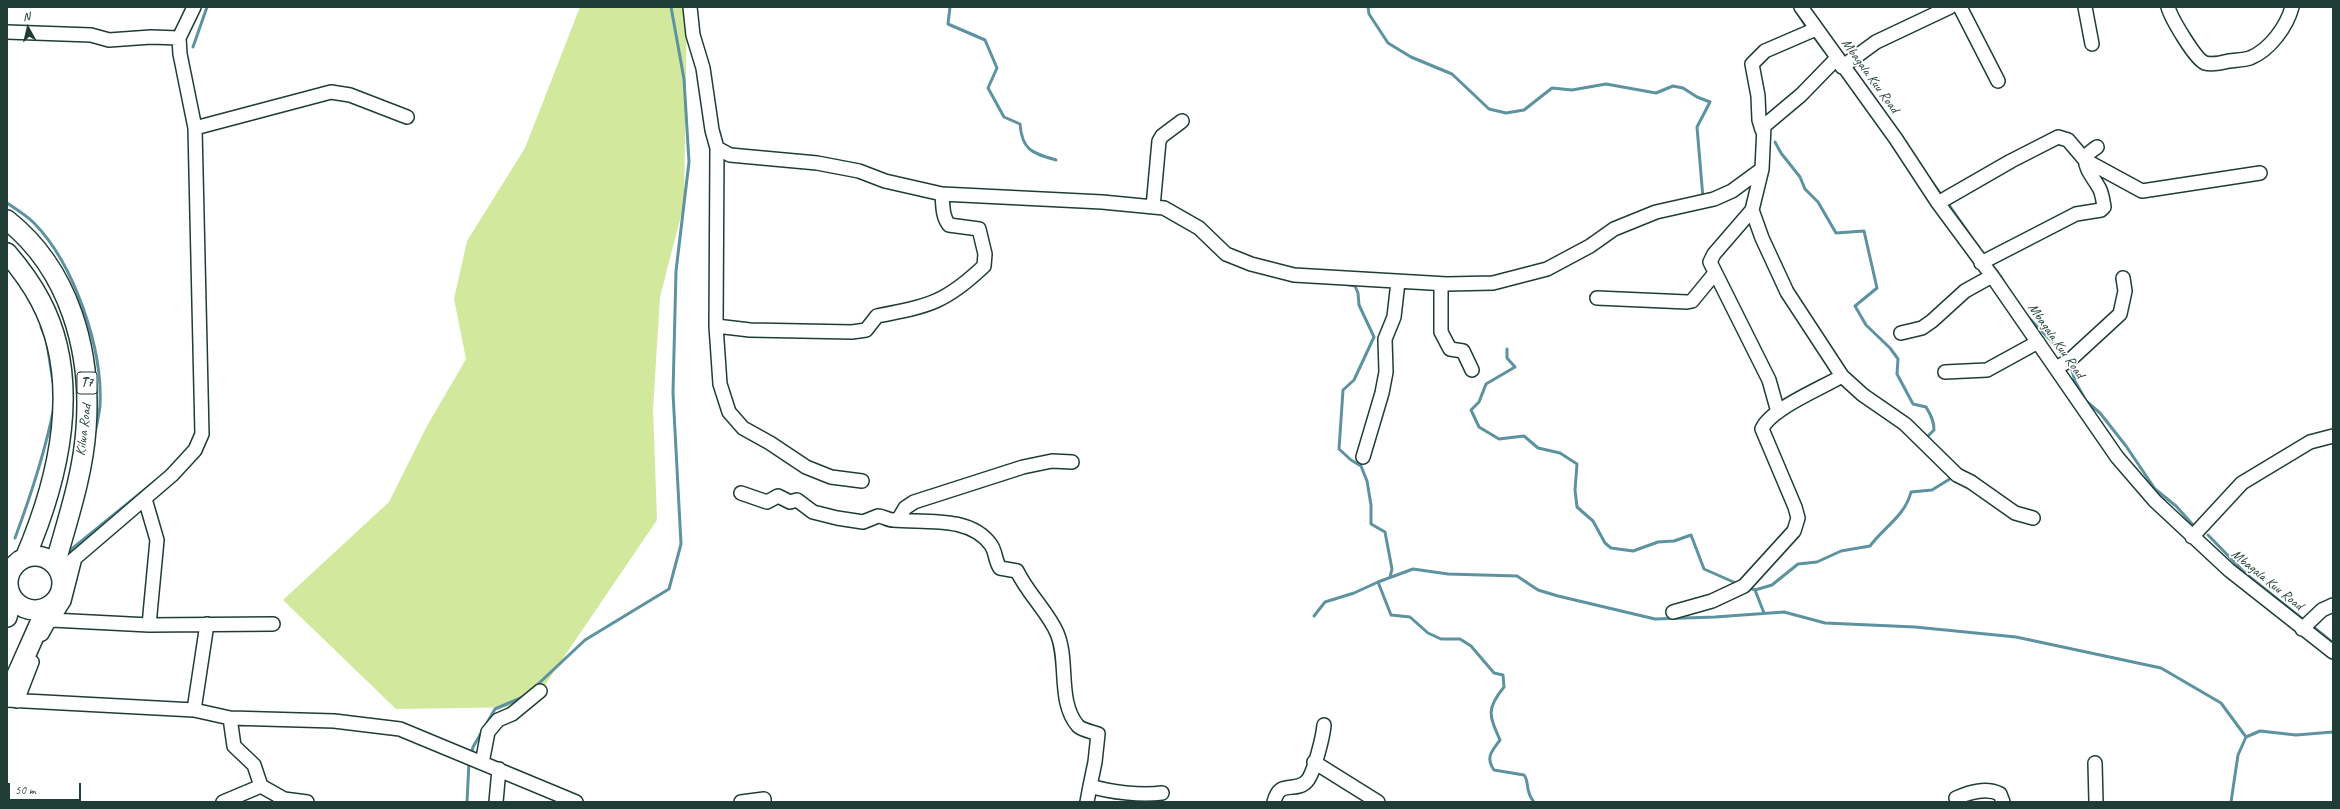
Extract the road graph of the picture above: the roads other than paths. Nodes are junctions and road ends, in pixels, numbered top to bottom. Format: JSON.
{"nodes":[{"id":1,"x":194,"y":7,"type":"edge"},
{"id":2,"x":690,"y":7,"type":"edge"},
{"id":3,"x":1800,"y":7,"type":"edge"},
{"id":4,"x":1950,"y":7,"type":"edge"},
{"id":5,"x":1960,"y":7,"type":"edge"},
{"id":6,"x":2086,"y":7,"type":"edge"},
{"id":7,"x":2168,"y":7,"type":"edge"},
{"id":8,"x":2292,"y":7,"type":"edge"},
{"id":9,"x":1816,"y":29,"type":"junction"},
{"id":10,"x":7,"y":32,"type":"edge"},
{"id":11,"x":179,"y":38,"type":"junction"},
{"id":12,"x":2092,"y":44,"type":"dead end"},
{"id":13,"x":1839,"y":63,"type":"junction"},
{"id":14,"x":1998,"y":81,"type":"dead end"},
{"id":15,"x":407,"y":117,"type":"dead end"},
{"id":16,"x":1182,"y":121,"type":"dead end"},
{"id":17,"x":196,"y":128,"type":"junction"},
{"id":18,"x":1762,"y":130,"type":"junction"},
{"id":19,"x":2097,"y":147,"type":"dead end"},
{"id":20,"x":717,"y":148,"type":"junction"},
{"id":21,"x":2085,"y":160,"type":"junction"},
{"id":22,"x":1762,"y":169,"type":"junction"},
{"id":23,"x":2260,"y":173,"type":"dead end"},
{"id":24,"x":942,"y":194,"type":"junction"},
{"id":25,"x":1938,"y":203,"type":"junction"},
{"id":26,"x":1153,"y":207,"type":"junction"},
{"id":27,"x":1752,"y":210,"type":"junction"},
{"id":28,"x":7,"y":220,"type":"edge"},
{"id":29,"x":7,"y":252,"type":"edge"},
{"id":30,"x":1981,"y":263,"type":"junction"},
{"id":31,"x":1715,"y":273,"type":"junction"},
{"id":32,"x":1992,"y":276,"type":"junction"},
{"id":33,"x":2123,"y":278,"type":"dead end"},
{"id":34,"x":1398,"y":282,"type":"junction"},
{"id":35,"x":1441,"y":284,"type":"junction"},
{"id":36,"x":1597,"y":298,"type":"dead end"},
{"id":37,"x":716,"y":326,"type":"junction"},
{"id":38,"x":1900,"y":333,"type":"dead end"},
{"id":39,"x":2038,"y":342,"type":"junction"},
{"id":40,"x":2056,"y":368,"type":"junction"},
{"id":41,"x":1472,"y":370,"type":"dead end"},
{"id":42,"x":1945,"y":372,"type":"dead end"},
{"id":43,"x":1842,"y":376,"type":"junction"},
{"id":44,"x":1778,"y":412,"type":"junction"},
{"id":45,"x":2333,"y":436,"type":"edge"},
{"id":46,"x":1363,"y":456,"type":"dead end"},
{"id":47,"x":1072,"y":462,"type":"dead end"},
{"id":48,"x":862,"y":481,"type":"dead end"},
{"id":49,"x":741,"y":493,"type":"dead end"},
{"id":50,"x":145,"y":499,"type":"junction"},
{"id":51,"x":2033,"y":518,"type":"dead end"},
{"id":52,"x":898,"y":520,"type":"junction"},
{"id":53,"x":2192,"y":537,"type":"junction"},
{"id":54,"x":25,"y":558,"type":"junction"},
{"id":55,"x":75,"y":558,"type":"junction"},
{"id":56,"x":57,"y":568,"type":"junction"},
{"id":57,"x":12,"y":598,"type":"junction"},
{"id":58,"x":2333,"y":605,"type":"edge"},
{"id":59,"x":1673,"y":612,"type":"dead end"},
{"id":60,"x":50,"y":614,"type":"junction"},
{"id":61,"x":7,"y":617,"type":"edge"},
{"id":62,"x":207,"y":624,"type":"junction"},
{"id":63,"x":273,"y":624,"type":"dead end"},
{"id":64,"x":149,"y":625,"type":"junction"},
{"id":65,"x":2302,"y":629,"type":"junction"},
{"id":66,"x":2333,"y":652,"type":"edge"},
{"id":67,"x":540,"y":691,"type":"dead end"},
{"id":68,"x":10,"y":700,"type":"edge"},
{"id":69,"x":194,"y":710,"type":"junction"},
{"id":70,"x":230,"y":718,"type":"junction"},
{"id":71,"x":1324,"y":725,"type":"dead end"},
{"id":72,"x":474,"y":759,"type":"junction"},
{"id":73,"x":1314,"y":762,"type":"junction"},
{"id":74,"x":2095,"y":763,"type":"dead end"},
{"id":75,"x":499,"y":769,"type":"junction"},
{"id":76,"x":261,"y":786,"type":"junction"},
{"id":77,"x":1090,"y":786,"type":"junction"},
{"id":78,"x":1162,"y":793,"type":"dead end"},
{"id":79,"x":1956,"y":798,"type":"dead end"},
{"id":80,"x":223,"y":802,"type":"edge"},
{"id":81,"x":307,"y":802,"type":"edge"},
{"id":82,"x":496,"y":802,"type":"edge"},
{"id":83,"x":576,"y":802,"type":"edge"},
{"id":84,"x":741,"y":802,"type":"edge"},
{"id":85,"x":764,"y":802,"type":"edge"},
{"id":86,"x":1087,"y":802,"type":"edge"},
{"id":87,"x":1274,"y":802,"type":"edge"},
{"id":88,"x":1378,"y":802,"type":"edge"},
{"id":89,"x":2003,"y":802,"type":"edge"},
{"id":90,"x":2096,"y":802,"type":"edge"}],
"edges":[{"from":1,"to":11,"type":"street"},
{"from":2,"to":20,"type":"street"},
{"from":3,"to":9,"type":"street","name":"Mbagala Kuu Road"},
{"from":4,"to":13,"type":"street"},
{"from":5,"to":14,"type":"street"},
{"from":6,"to":12,"type":"street"},
{"from":7,"to":8,"type":"street"},
{"from":9,"to":13,"type":"street","name":"Mbagala Kuu Road"},
{"from":9,"to":18,"type":"street"},
{"from":10,"to":11,"type":"street"},
{"from":11,"to":17,"type":"street"},
{"from":13,"to":18,"type":"street"},
{"from":13,"to":25,"type":"street","name":"Mbagala Kuu Road"},
{"from":15,"to":17,"type":"street"},
{"from":16,"to":26,"type":"street"},
{"from":17,"to":50,"type":"street"},
{"from":18,"to":22,"type":"street"},
{"from":19,"to":21,"type":"street"},
{"from":20,"to":24,"type":"street"},
{"from":20,"to":37,"type":"street"},
{"from":21,"to":23,"type":"street"},
{"from":21,"to":25,"type":"street"},
{"from":21,"to":30,"type":"street"},
{"from":22,"to":27,"type":"street"},
{"from":22,"to":35,"type":"street"},
{"from":24,"to":26,"type":"street"},
{"from":24,"to":37,"type":"street"},
{"from":25,"to":30,"type":"street","name":"Mbagala Kuu Road"},
{"from":26,"to":34,"type":"street"},
{"from":27,"to":31,"type":"street"},
{"from":27,"to":43,"type":"street"},
{"from":28,"to":56,"type":"highway","name":"Kilwa Road","number":"T7"},
{"from":29,"to":54,"type":"highway","name":"Kilwa Road","number":"T7"},
{"from":30,"to":32,"type":"street","name":"Mbagala Kuu Road"},
{"from":31,"to":36,"type":"street"},
{"from":31,"to":44,"type":"street"},
{"from":32,"to":38,"type":"street"},
{"from":32,"to":39,"type":"street","name":"Mbagala Kuu Road"},
{"from":33,"to":40,"type":"street"},
{"from":34,"to":35,"type":"street"},
{"from":34,"to":46,"type":"street"},
{"from":35,"to":41,"type":"street"},
{"from":37,"to":48,"type":"street"},
{"from":39,"to":40,"type":"street","name":"Mbagala Kuu Road"},
{"from":39,"to":42,"type":"street"},
{"from":40,"to":53,"type":"street","name":"Mbagala Kuu Road"},
{"from":43,"to":44,"type":"street"},
{"from":43,"to":51,"type":"street"},
{"from":44,"to":59,"type":"street"},
{"from":45,"to":53,"type":"street"},
{"from":47,"to":52,"type":"street"},
{"from":49,"to":52,"type":"street"},
{"from":50,"to":55,"type":"street"},
{"from":50,"to":64,"type":"street"},
{"from":52,"to":77,"type":"street"},
{"from":53,"to":65,"type":"street","name":"Mbagala Kuu Road"},
{"from":54,"to":56,"type":"highway"},
{"from":54,"to":57,"type":"highway","number":"T7"},
{"from":55,"to":56,"type":"street"},
{"from":55,"to":60,"type":"street"},
{"from":56,"to":60,"type":"highway","number":"T7"},
{"from":57,"to":60,"type":"highway"},
{"from":57,"to":61,"type":"highway","number":"T7"},
{"from":58,"to":65,"type":"street"},
{"from":60,"to":64,"type":"street"},
{"from":60,"to":68,"type":"highway","number":"T7"},
{"from":62,"to":63,"type":"street"},
{"from":62,"to":64,"type":"street"},
{"from":62,"to":69,"type":"street"},
{"from":65,"to":66,"type":"street","name":"Mbagala Kuu Road"},
{"from":67,"to":72,"type":"street"},
{"from":68,"to":69,"type":"street"},
{"from":69,"to":70,"type":"street"},
{"from":70,"to":72,"type":"street"},
{"from":70,"to":76,"type":"street"},
{"from":71,"to":73,"type":"street"},
{"from":72,"to":75,"type":"street"},
{"from":73,"to":87,"type":"street"},
{"from":73,"to":88,"type":"street"},
{"from":74,"to":90,"type":"street"},
{"from":75,"to":82,"type":"street"},
{"from":75,"to":83,"type":"street"},
{"from":76,"to":80,"type":"street"},
{"from":76,"to":81,"type":"street"},
{"from":77,"to":78,"type":"street"},
{"from":77,"to":86,"type":"street"},
{"from":79,"to":89,"type":"street"},
{"from":84,"to":85,"type":"street"}]}
